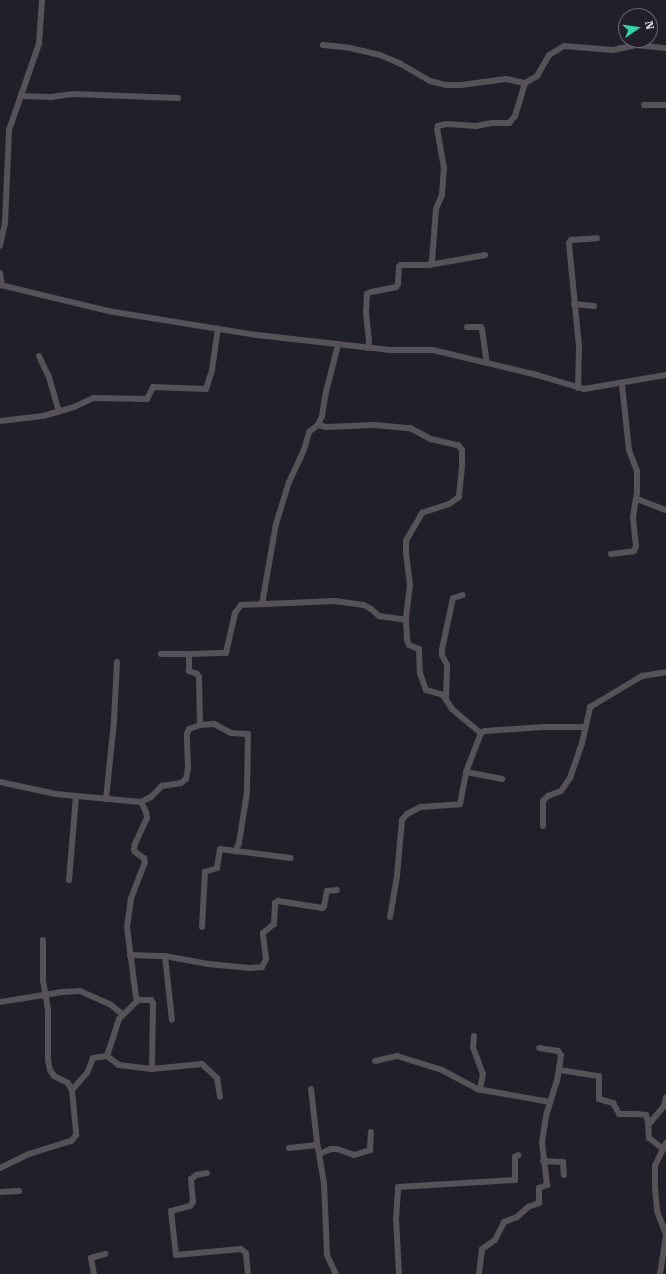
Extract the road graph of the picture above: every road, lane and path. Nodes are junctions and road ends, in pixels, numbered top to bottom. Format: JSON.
{"nodes":[{"id":1,"x":42,"y":0,"type":"edge"},
{"id":2,"x":323,"y":44,"type":"dead end"},
{"id":3,"x":666,"y":48,"type":"edge"},
{"id":4,"x":526,"y":83,"type":"junction"},
{"id":5,"x":21,"y":96,"type":"junction"},
{"id":6,"x":178,"y":98,"type":"dead end"},
{"id":7,"x":644,"y":105,"type":"dead end"},
{"id":8,"x":666,"y":105,"type":"edge"},
{"id":9,"x":597,"y":238,"type":"dead end"},
{"id":10,"x":0,"y":246,"type":"edge"},
{"id":11,"x":485,"y":255,"type":"dead end"},
{"id":12,"x":429,"y":265,"type":"junction"},
{"id":13,"x":0,"y":273,"type":"edge"},
{"id":14,"x":1,"y":285,"type":"edge"},
{"id":15,"x":574,"y":304,"type":"junction"},
{"id":16,"x":594,"y":306,"type":"dead end"},
{"id":17,"x":467,"y":327,"type":"dead end"},
{"id":18,"x":218,"y":328,"type":"junction"},
{"id":19,"x":338,"y":345,"type":"junction"},
{"id":20,"x":368,"y":348,"type":"junction"},
{"id":21,"x":39,"y":356,"type":"dead end"},
{"id":22,"x":487,"y":363,"type":"junction"},
{"id":23,"x":666,"y":375,"type":"edge"},
{"id":24,"x":622,"y":384,"type":"junction"},
{"id":25,"x":578,"y":388,"type":"junction"},
{"id":26,"x":59,"y":412,"type":"junction"},
{"id":27,"x":0,"y":421,"type":"edge"},
{"id":28,"x":318,"y":424,"type":"junction"},
{"id":29,"x":637,"y":499,"type":"junction"},
{"id":30,"x":666,"y":510,"type":"edge"},
{"id":31,"x":611,"y":554,"type":"dead end"},
{"id":32,"x":463,"y":595,"type":"dead end"},
{"id":33,"x":262,"y":604,"type":"junction"},
{"id":34,"x":406,"y":620,"type":"junction"},
{"id":35,"x":160,"y":654,"type":"dead end"},
{"id":36,"x":189,"y":654,"type":"junction"},
{"id":37,"x":117,"y":662,"type":"dead end"},
{"id":38,"x":666,"y":672,"type":"edge"},
{"id":39,"x":446,"y":698,"type":"junction"},
{"id":40,"x":200,"y":725,"type":"junction"},
{"id":41,"x":586,"y":727,"type":"junction"},
{"id":42,"x":482,"y":733,"type":"junction"},
{"id":43,"x":466,"y":772,"type":"junction"},
{"id":44,"x":502,"y":779,"type":"dead end"},
{"id":45,"x":0,"y":782,"type":"edge"},
{"id":46,"x":76,"y":796,"type":"junction"},
{"id":47,"x":106,"y":800,"type":"junction"},
{"id":48,"x":141,"y":802,"type":"junction"},
{"id":49,"x":543,"y":826,"type":"dead end"},
{"id":50,"x":236,"y":851,"type":"junction"},
{"id":51,"x":291,"y":858,"type":"dead end"},
{"id":52,"x":70,"y":880,"type":"dead end"},
{"id":53,"x":337,"y":890,"type":"dead end"},
{"id":54,"x":390,"y":917,"type":"dead end"},
{"id":55,"x":202,"y":927,"type":"dead end"},
{"id":56,"x":43,"y":940,"type":"dead end"},
{"id":57,"x":130,"y":955,"type":"junction"},
{"id":58,"x":165,"y":956,"type":"junction"},
{"id":59,"x":46,"y":995,"type":"junction"},
{"id":60,"x":138,"y":1000,"type":"junction"},
{"id":61,"x":0,"y":1002,"type":"edge"},
{"id":62,"x":122,"y":1014,"type":"junction"},
{"id":63,"x":172,"y":1020,"type":"dead end"},
{"id":64,"x":474,"y":1036,"type":"dead end"},
{"id":65,"x":539,"y":1048,"type":"dead end"},
{"id":66,"x":107,"y":1056,"type":"junction"},
{"id":67,"x":375,"y":1061,"type":"dead end"},
{"id":68,"x":152,"y":1069,"type":"junction"},
{"id":69,"x":560,"y":1070,"type":"junction"},
{"id":70,"x":310,"y":1089,"type":"dead end"},
{"id":71,"x":72,"y":1090,"type":"junction"},
{"id":72,"x":480,"y":1090,"type":"junction"},
{"id":73,"x":220,"y":1096,"type":"dead end"},
{"id":74,"x":666,"y":1098,"type":"edge"},
{"id":75,"x":550,"y":1102,"type":"junction"},
{"id":76,"x":649,"y":1124,"type":"junction"},
{"id":77,"x":371,"y":1132,"type":"dead end"},
{"id":78,"x":317,"y":1145,"type":"junction"},
{"id":79,"x":664,"y":1146,"type":"edge"},
{"id":80,"x":289,"y":1148,"type":"dead end"},
{"id":81,"x":319,"y":1154,"type":"junction"},
{"id":82,"x":519,"y":1155,"type":"dead end"},
{"id":83,"x":543,"y":1161,"type":"junction"},
{"id":84,"x":0,"y":1168,"type":"edge"},
{"id":85,"x":207,"y":1173,"type":"dead end"},
{"id":86,"x":564,"y":1175,"type":"dead end"},
{"id":87,"x":19,"y":1191,"type":"dead end"},
{"id":88,"x":0,"y":1192,"type":"edge"},
{"id":89,"x":666,"y":1235,"type":"edge"},
{"id":90,"x":105,"y":1254,"type":"dead end"},
{"id":91,"x":94,"y":1274,"type":"edge"},
{"id":92,"x":248,"y":1274,"type":"edge"},
{"id":93,"x":336,"y":1274,"type":"edge"},
{"id":94,"x":399,"y":1274,"type":"edge"},
{"id":95,"x":479,"y":1274,"type":"edge"},
{"id":96,"x":660,"y":1274,"type":"edge"}],
"edges":[{"from":1,"to":5,"type":"street"},
{"from":2,"to":4,"type":"street"},
{"from":3,"to":4,"type":"street"},
{"from":4,"to":12,"type":"street"},
{"from":5,"to":6,"type":"street"},
{"from":5,"to":10,"type":"street"},
{"from":7,"to":8,"type":"street"},
{"from":9,"to":15,"type":"street"},
{"from":11,"to":12,"type":"street"},
{"from":12,"to":20,"type":"street"},
{"from":13,"to":14,"type":"street"},
{"from":14,"to":18,"type":"street"},
{"from":15,"to":16,"type":"street"},
{"from":15,"to":25,"type":"street"},
{"from":17,"to":22,"type":"street"},
{"from":18,"to":19,"type":"street"},
{"from":18,"to":26,"type":"street"},
{"from":19,"to":20,"type":"street"},
{"from":19,"to":28,"type":"street"},
{"from":20,"to":22,"type":"street"},
{"from":21,"to":26,"type":"street"},
{"from":22,"to":25,"type":"street"},
{"from":23,"to":24,"type":"street"},
{"from":24,"to":25,"type":"street"},
{"from":24,"to":29,"type":"street"},
{"from":26,"to":27,"type":"street"},
{"from":28,"to":33,"type":"street"},
{"from":28,"to":34,"type":"street"},
{"from":29,"to":30,"type":"street"},
{"from":29,"to":31,"type":"street"},
{"from":32,"to":39,"type":"street"},
{"from":33,"to":34,"type":"street"},
{"from":33,"to":36,"type":"street"},
{"from":34,"to":39,"type":"street"},
{"from":35,"to":36,"type":"street"},
{"from":36,"to":40,"type":"street"},
{"from":37,"to":47,"type":"street"},
{"from":38,"to":41,"type":"street"},
{"from":39,"to":42,"type":"street"},
{"from":40,"to":48,"type":"street"},
{"from":40,"to":50,"type":"street"},
{"from":41,"to":42,"type":"street"},
{"from":41,"to":49,"type":"street"},
{"from":42,"to":43,"type":"street"},
{"from":43,"to":44,"type":"street"},
{"from":43,"to":54,"type":"street"},
{"from":45,"to":46,"type":"street"},
{"from":46,"to":47,"type":"street"},
{"from":46,"to":52,"type":"street"},
{"from":47,"to":48,"type":"street"},
{"from":48,"to":57,"type":"street"},
{"from":50,"to":51,"type":"street"},
{"from":50,"to":55,"type":"street"},
{"from":53,"to":58,"type":"street"},
{"from":56,"to":59,"type":"street"},
{"from":57,"to":58,"type":"street"},
{"from":57,"to":60,"type":"street"},
{"from":58,"to":63,"type":"street"},
{"from":59,"to":61,"type":"street"},
{"from":59,"to":62,"type":"street"},
{"from":59,"to":71,"type":"street"},
{"from":60,"to":62,"type":"street"},
{"from":60,"to":68,"type":"street"},
{"from":62,"to":66,"type":"street"},
{"from":64,"to":72,"type":"street"},
{"from":65,"to":69,"type":"street"},
{"from":66,"to":68,"type":"street"},
{"from":66,"to":71,"type":"street"},
{"from":67,"to":72,"type":"street"},
{"from":68,"to":73,"type":"street"},
{"from":69,"to":75,"type":"street"},
{"from":69,"to":76,"type":"street"},
{"from":70,"to":78,"type":"street"},
{"from":71,"to":84,"type":"street"},
{"from":72,"to":75,"type":"street"},
{"from":74,"to":76,"type":"street"},
{"from":75,"to":83,"type":"street"},
{"from":76,"to":79,"type":"street"},
{"from":77,"to":81,"type":"street"},
{"from":78,"to":80,"type":"street"},
{"from":78,"to":81,"type":"street"},
{"from":79,"to":89,"type":"street"},
{"from":81,"to":93,"type":"street"},
{"from":82,"to":94,"type":"street"},
{"from":83,"to":86,"type":"street"},
{"from":83,"to":95,"type":"street"},
{"from":85,"to":92,"type":"street"},
{"from":87,"to":88,"type":"street"},
{"from":89,"to":96,"type":"street"},
{"from":90,"to":91,"type":"street"}]}
